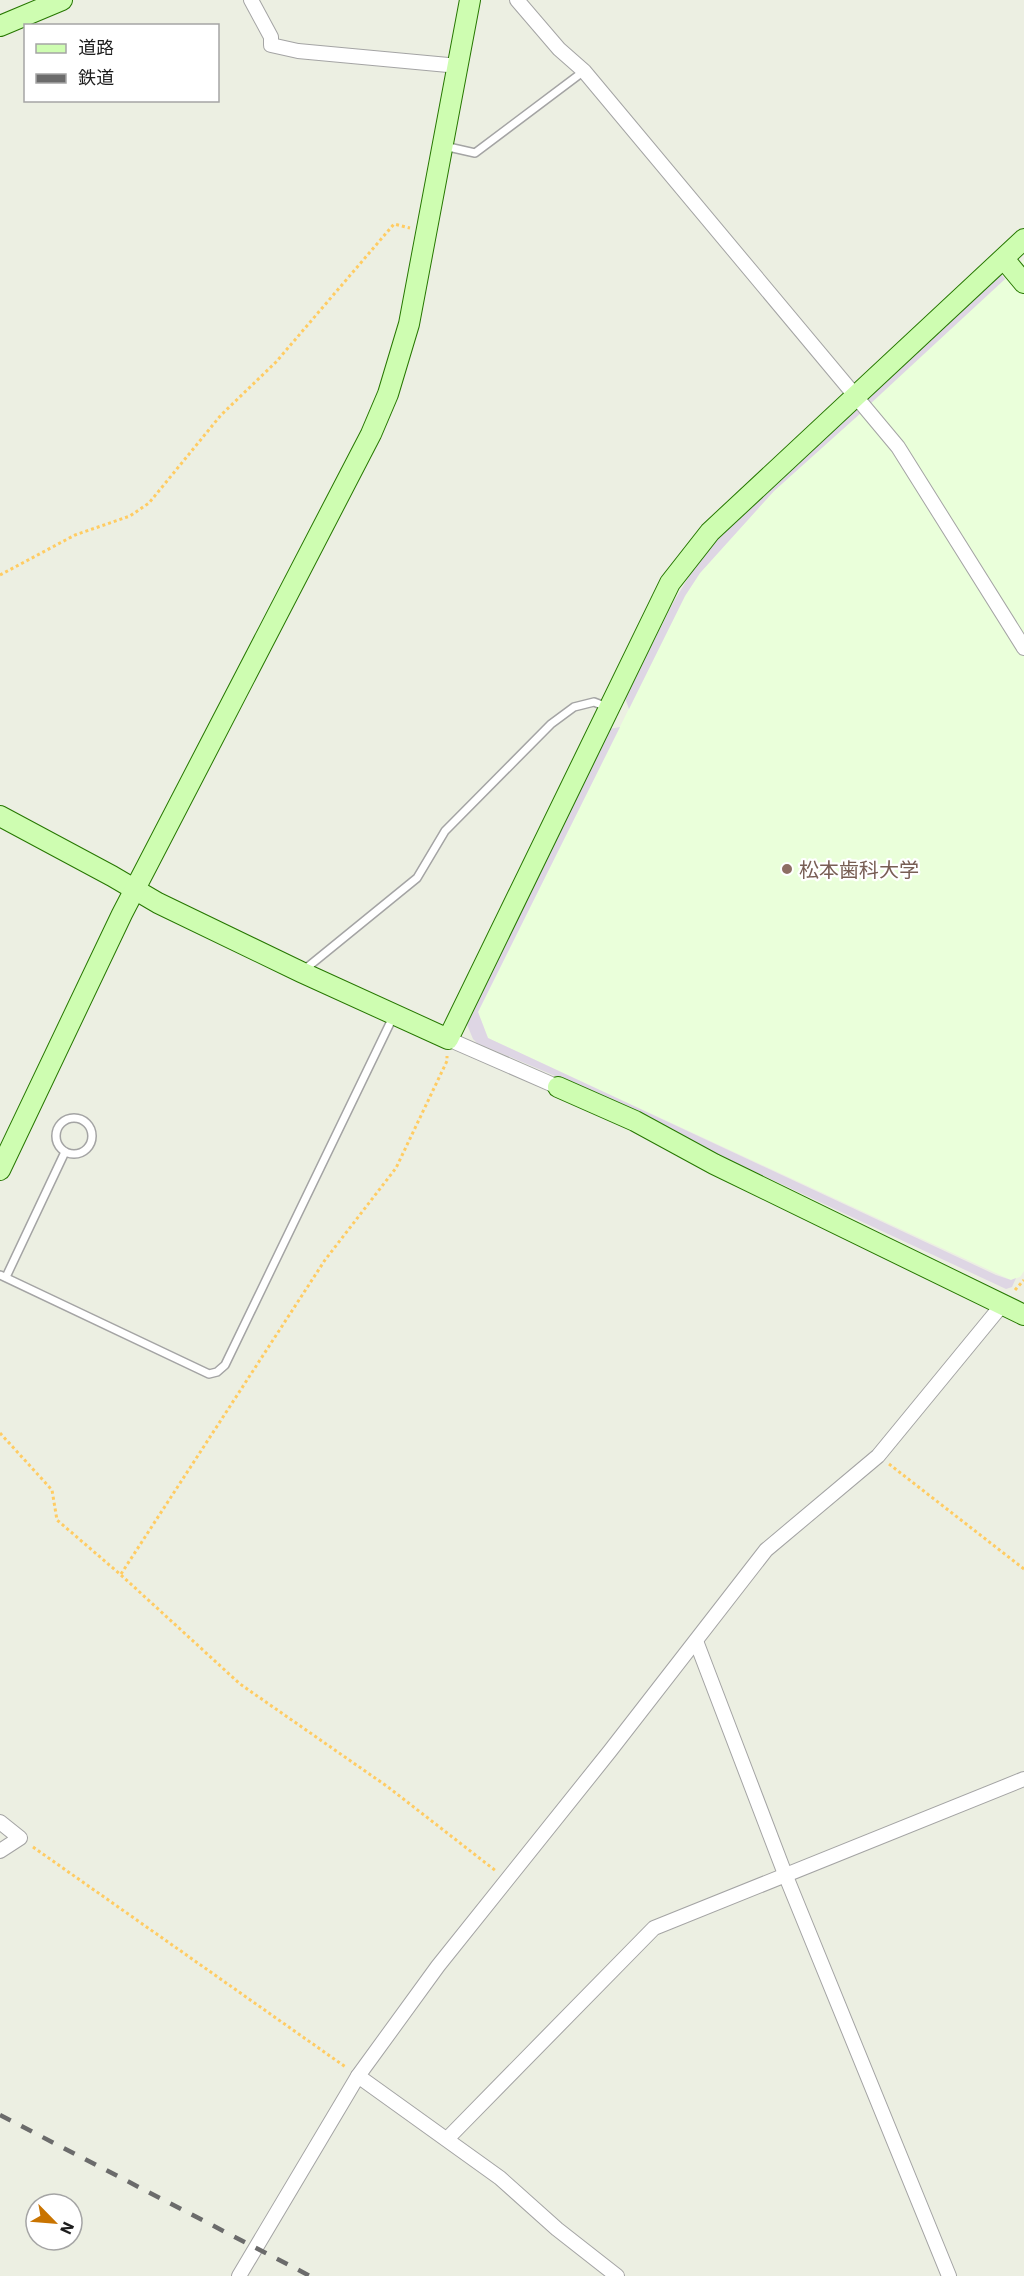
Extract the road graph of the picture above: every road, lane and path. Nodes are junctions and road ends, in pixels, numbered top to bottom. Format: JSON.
{"nodes":[{"id":1,"x":62,"y":0,"type":"edge"},
{"id":2,"x":251,"y":0,"type":"edge"},
{"id":3,"x":470,"y":0,"type":"edge"},
{"id":4,"x":517,"y":0,"type":"edge"},
{"id":5,"x":0,"y":26,"type":"edge"},
{"id":6,"x":459,"y":66,"type":"junction"},
{"id":7,"x":584,"y":71,"type":"junction"},
{"id":8,"x":444,"y":146,"type":"junction"},
{"id":9,"x":426,"y":232,"type":"junction"},
{"id":10,"x":1024,"y":239,"type":"edge"},
{"id":11,"x":1004,"y":259,"type":"junction"},
{"id":12,"x":1024,"y":283,"type":"edge"},
{"id":13,"x":855,"y":395,"type":"junction"},
{"id":14,"x":0,"y":575,"type":"edge"},
{"id":15,"x":1024,"y":648,"type":"edge"},
{"id":16,"x":610,"y":708,"type":"junction"},
{"id":17,"x":0,"y":816,"type":"edge"},
{"id":18,"x":135,"y":889,"type":"junction"},
{"id":19,"x":301,"y":972,"type":"junction"},
{"id":20,"x":394,"y":1015,"type":"junction"},
{"id":21,"x":448,"y":1039,"type":"junction"},
{"id":22,"x":558,"y":1087,"type":"joint"},
{"id":23,"x":65,"y":1152,"type":"junction"},
{"id":24,"x":0,"y":1170,"type":"edge"},
{"id":25,"x":3,"y":1276,"type":"edge"},
{"id":26,"x":1002,"y":1305,"type":"junction"},
{"id":27,"x":1024,"y":1315,"type":"edge"},
{"id":28,"x":0,"y":1433,"type":"edge"},
{"id":29,"x":878,"y":1456,"type":"junction"},
{"id":30,"x":1024,"y":1569,"type":"edge"},
{"id":31,"x":121,"y":1575,"type":"junction"},
{"id":32,"x":696,"y":1641,"type":"junction"},
{"id":33,"x":1024,"y":1779,"type":"edge"},
{"id":34,"x":0,"y":1822,"type":"edge"},
{"id":35,"x":20,"y":1838,"type":"junction"},
{"id":36,"x":0,"y":1851,"type":"edge"},
{"id":37,"x":785,"y":1874,"type":"junction"},
{"id":38,"x":507,"y":1880,"type":"junction"},
{"id":39,"x":358,"y":2076,"type":"junction"},
{"id":40,"x":447,"y":2139,"type":"junction"},
{"id":41,"x":239,"y":2276,"type":"edge"},
{"id":42,"x":618,"y":2276,"type":"edge"},
{"id":43,"x":949,"y":2276,"type":"edge"}],
"edges":[{"from":1,"to":5,"type":"street"},
{"from":2,"to":6,"type":"street"},
{"from":3,"to":6,"type":"street"},
{"from":4,"to":7,"type":"street"},
{"from":6,"to":8,"type":"street"},
{"from":7,"to":8,"type":"lane"},
{"from":7,"to":13,"type":"street"},
{"from":8,"to":9,"type":"street"},
{"from":9,"to":14,"type":"path"},
{"from":9,"to":18,"type":"street"},
{"from":10,"to":11,"type":"street"},
{"from":11,"to":12,"type":"street"},
{"from":11,"to":13,"type":"street"},
{"from":13,"to":15,"type":"street"},
{"from":13,"to":16,"type":"street"},
{"from":16,"to":19,"type":"lane"},
{"from":16,"to":21,"type":"street"},
{"from":17,"to":18,"type":"street"},
{"from":18,"to":19,"type":"street"},
{"from":18,"to":24,"type":"street"},
{"from":19,"to":20,"type":"street"},
{"from":20,"to":21,"type":"street"},
{"from":20,"to":25,"type":"lane"},
{"from":21,"to":22,"type":"street"},
{"from":21,"to":31,"type":"path"},
{"from":22,"to":26,"type":"street"},
{"from":23,"to":23,"type":"lane"},
{"from":23,"to":25,"type":"lane"},
{"from":26,"to":27,"type":"street"},
{"from":26,"to":29,"type":"street"},
{"from":28,"to":31,"type":"path"},
{"from":29,"to":30,"type":"path"},
{"from":29,"to":32,"type":"street"},
{"from":31,"to":38,"type":"path"},
{"from":32,"to":37,"type":"street"},
{"from":32,"to":38,"type":"street"},
{"from":33,"to":37,"type":"street"},
{"from":34,"to":35,"type":"street"},
{"from":35,"to":36,"type":"street"},
{"from":35,"to":39,"type":"path"},
{"from":37,"to":40,"type":"street"},
{"from":37,"to":43,"type":"street"},
{"from":38,"to":39,"type":"street"},
{"from":39,"to":40,"type":"street"},
{"from":39,"to":41,"type":"street"},
{"from":40,"to":42,"type":"street"}]}
